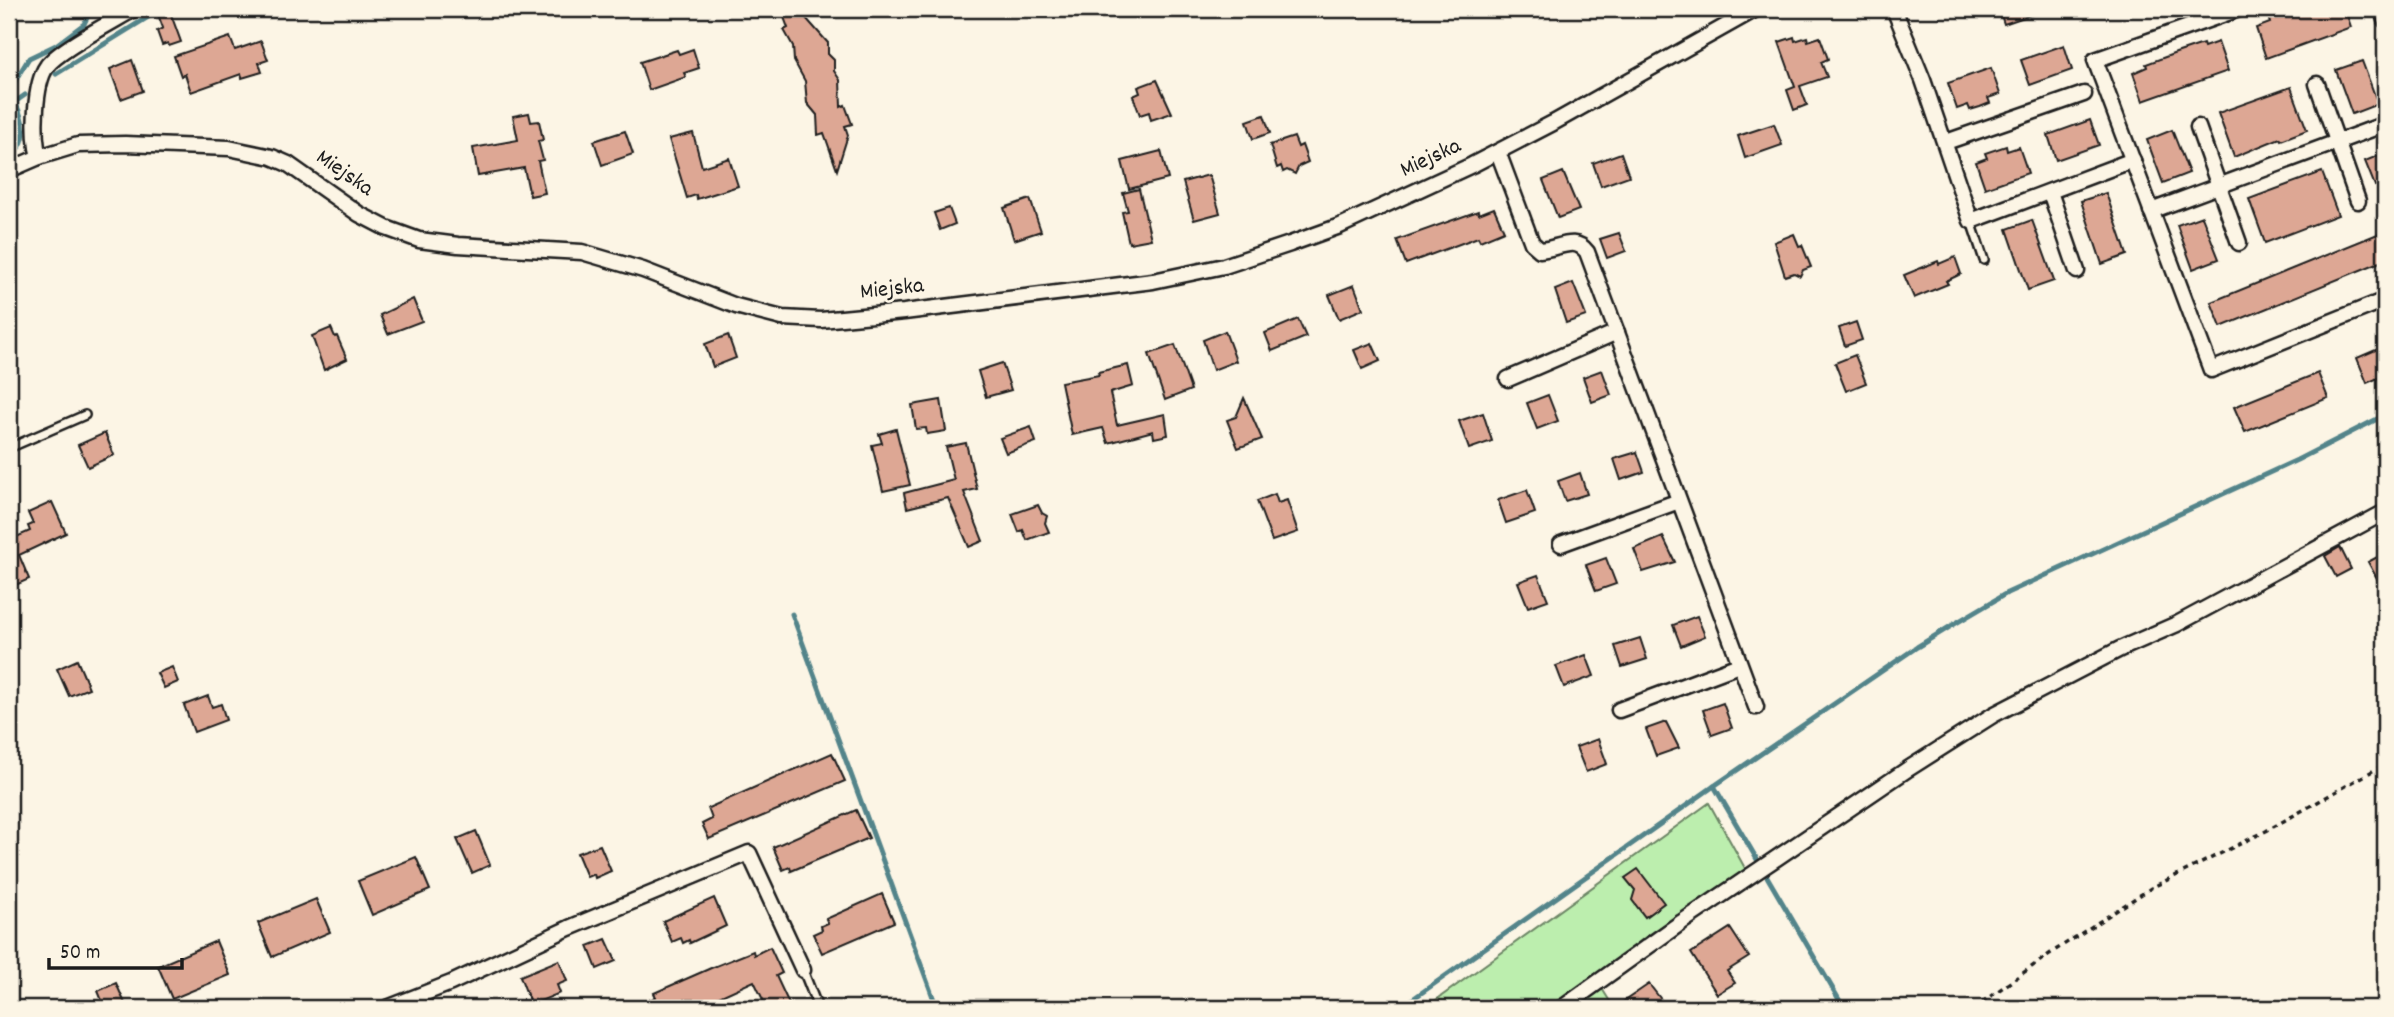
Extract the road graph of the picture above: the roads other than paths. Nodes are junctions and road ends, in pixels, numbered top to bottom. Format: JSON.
{"nodes":[{"id":1,"x":134,"y":9,"type":"edge"},
{"id":2,"x":1756,"y":9,"type":"edge"},
{"id":3,"x":1894,"y":9,"type":"edge"},
{"id":4,"x":2239,"y":9,"type":"edge"},
{"id":5,"x":2382,"y":9,"type":"edge"},
{"id":6,"x":2385,"y":20,"type":"edge"},
{"id":7,"x":2317,"y":84,"type":"dead end"},
{"id":8,"x":2084,"y":94,"type":"dead end"},
{"id":9,"x":2380,"y":126,"type":"dead end"},
{"id":10,"x":2198,"y":127,"type":"dead end"},
{"id":11,"x":1946,"y":142,"type":"junction"},
{"id":12,"x":2337,"y":142,"type":"junction"},
{"id":13,"x":1498,"y":152,"type":"junction"},
{"id":14,"x":39,"y":157,"type":"junction"},
{"id":15,"x":2133,"y":160,"type":"junction"},
{"id":16,"x":9,"y":170,"type":"edge"},
{"id":17,"x":2219,"y":186,"type":"junction"},
{"id":18,"x":2050,"y":192,"type":"junction"},
{"id":19,"x":2358,"y":201,"type":"dead end"},
{"id":20,"x":2151,"y":211,"type":"junction"},
{"id":21,"x":1971,"y":221,"type":"junction"},
{"id":22,"x":2239,"y":243,"type":"dead end"},
{"id":23,"x":1984,"y":260,"type":"dead end"},
{"id":24,"x":2077,"y":271,"type":"dead end"},
{"id":25,"x":2385,"y":300,"type":"edge"},
{"id":26,"x":1617,"y":332,"type":"junction"},
{"id":27,"x":1508,"y":379,"type":"dead end"},
{"id":28,"x":85,"y":415,"type":"dead end"},
{"id":29,"x":9,"y":448,"type":"edge"},
{"id":30,"x":1679,"y":501,"type":"junction"},
{"id":31,"x":2385,"y":512,"type":"edge"},
{"id":32,"x":1560,"y":544,"type":"dead end"},
{"id":33,"x":1739,"y":665,"type":"junction"},
{"id":34,"x":1756,"y":707,"type":"dead end"},
{"id":35,"x":1619,"y":710,"type":"dead end"},
{"id":36,"x":803,"y":970,"type":"joint"},
{"id":37,"x":387,"y":1008,"type":"edge"},
{"id":38,"x":818,"y":1008,"type":"edge"},
{"id":39,"x":1562,"y":1008,"type":"edge"}],
"edges":[{"from":1,"to":14,"type":"street"},
{"from":2,"to":13,"type":"street","name":"Miejska"},
{"from":3,"to":11,"type":"street"},
{"from":4,"to":15,"type":"street"},
{"from":5,"to":6,"type":"street"},
{"from":7,"to":12,"type":"street"},
{"from":8,"to":11,"type":"street"},
{"from":9,"to":12,"type":"street"},
{"from":10,"to":17,"type":"street"},
{"from":11,"to":21,"type":"street"},
{"from":12,"to":17,"type":"street"},
{"from":12,"to":19,"type":"street"},
{"from":13,"to":14,"type":"street","name":"Miejska"},
{"from":13,"to":26,"type":"street"},
{"from":14,"to":16,"type":"street","name":"Miejska"},
{"from":15,"to":18,"type":"street"},
{"from":15,"to":20,"type":"street"},
{"from":17,"to":20,"type":"street"},
{"from":17,"to":22,"type":"street"},
{"from":18,"to":21,"type":"street"},
{"from":18,"to":24,"type":"street"},
{"from":20,"to":25,"type":"street"},
{"from":21,"to":23,"type":"lane"},
{"from":26,"to":27,"type":"street"},
{"from":26,"to":30,"type":"street"},
{"from":28,"to":29,"type":"lane"},
{"from":30,"to":32,"type":"street"},
{"from":30,"to":33,"type":"street"},
{"from":31,"to":39,"type":"street"},
{"from":33,"to":34,"type":"street"},
{"from":33,"to":35,"type":"street"},
{"from":36,"to":37,"type":"street"},
{"from":36,"to":38,"type":"lane"}]}
